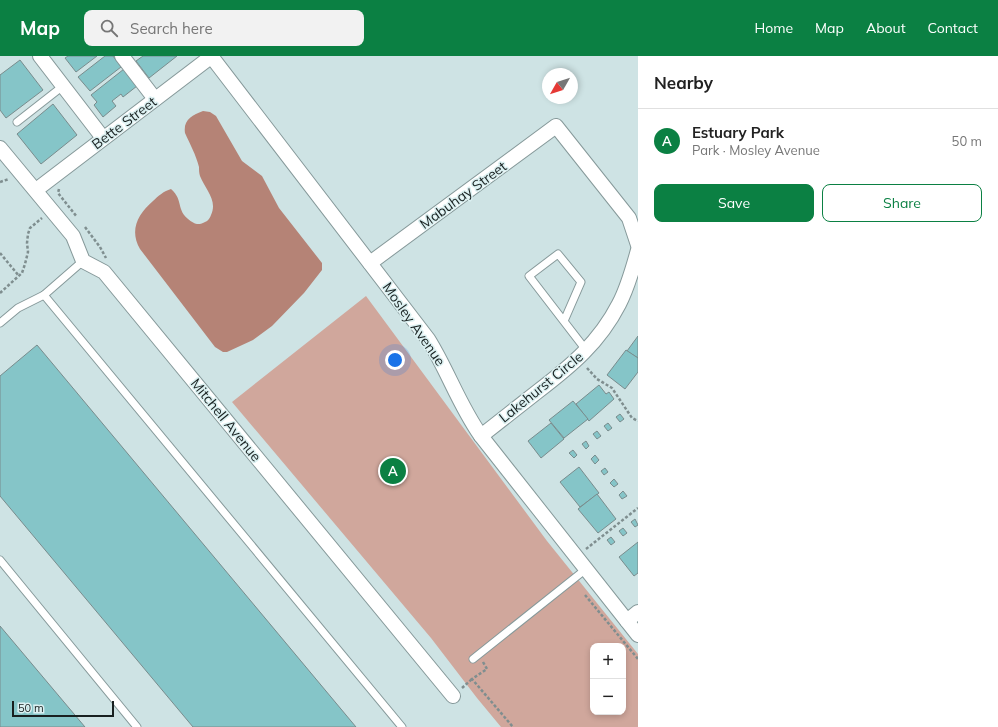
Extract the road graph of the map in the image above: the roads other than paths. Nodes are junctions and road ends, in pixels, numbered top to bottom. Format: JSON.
{"nodes":[{"id":1,"x":40,"y":56,"type":"edge"},
{"id":2,"x":122,"y":56,"type":"edge"},
{"id":3,"x":211,"y":56,"type":"edge"},
{"id":4,"x":63,"y":86,"type":"junction"},
{"id":5,"x":155,"y":99,"type":"junction"},
{"id":6,"x":17,"y":122,"type":"dead end"},
{"id":7,"x":103,"y":138,"type":"junction"},
{"id":8,"x":0,"y":148,"type":"edge"},
{"id":9,"x":36,"y":190,"type":"junction"},
{"id":10,"x":638,"y":245,"type":"edge"},
{"id":11,"x":638,"y":250,"type":"edge"},
{"id":12,"x":83,"y":261,"type":"junction"},
{"id":13,"x":370,"y":263,"type":"junction"},
{"id":14,"x":44,"y":295,"type":"junction"},
{"id":15,"x":564,"y":321,"type":"junction"},
{"id":16,"x":0,"y":323,"type":"edge"},
{"id":17,"x":582,"y":354,"type":"junction"},
{"id":18,"x":481,"y":436,"type":"junction"},
{"id":19,"x":0,"y":560,"type":"edge"},
{"id":20,"x":586,"y":569,"type":"junction"},
{"id":21,"x":638,"y":612,"type":"edge"},
{"id":22,"x":626,"y":621,"type":"junction"},
{"id":23,"x":638,"y":635,"type":"edge"},
{"id":24,"x":473,"y":658,"type":"dead end"},
{"id":25,"x":458,"y":692,"type":"road end"},
{"id":26,"x":137,"y":727,"type":"edge"},
{"id":27,"x":402,"y":727,"type":"edge"}],
"edges":[{"from":1,"to":4,"type":"street"},
{"from":2,"to":5,"type":"street"},
{"from":3,"to":5,"type":"street","name":"Bette Street"},
{"from":3,"to":13,"type":"street","name":"Mosley Avenue"},
{"from":4,"to":6,"type":"lane"},
{"from":4,"to":7,"type":"street"},
{"from":5,"to":7,"type":"street","name":"Bette Street"},
{"from":7,"to":9,"type":"street","name":"Bette Street"},
{"from":8,"to":9,"type":"street"},
{"from":9,"to":12,"type":"street"},
{"from":10,"to":13,"type":"street","name":"Mabuhay Street"},
{"from":11,"to":17,"type":"street","name":"Lakehurst Circle"},
{"from":12,"to":14,"type":"lane"},
{"from":12,"to":25,"type":"street","name":"Mitchell Avenue"},
{"from":13,"to":18,"type":"street","name":"Mosley Avenue"},
{"from":14,"to":16,"type":"lane"},
{"from":14,"to":27,"type":"lane"},
{"from":15,"to":15,"type":"lane"},
{"from":15,"to":17,"type":"lane"},
{"from":17,"to":18,"type":"street","name":"Lakehurst Circle"},
{"from":18,"to":20,"type":"street","name":"Mosley Avenue"},
{"from":19,"to":26,"type":"lane"},
{"from":20,"to":22,"type":"street","name":"Mosley Avenue"},
{"from":20,"to":24,"type":"lane"},
{"from":21,"to":22,"type":"street"},
{"from":22,"to":23,"type":"street","name":"Mosley Avenue"}]}
